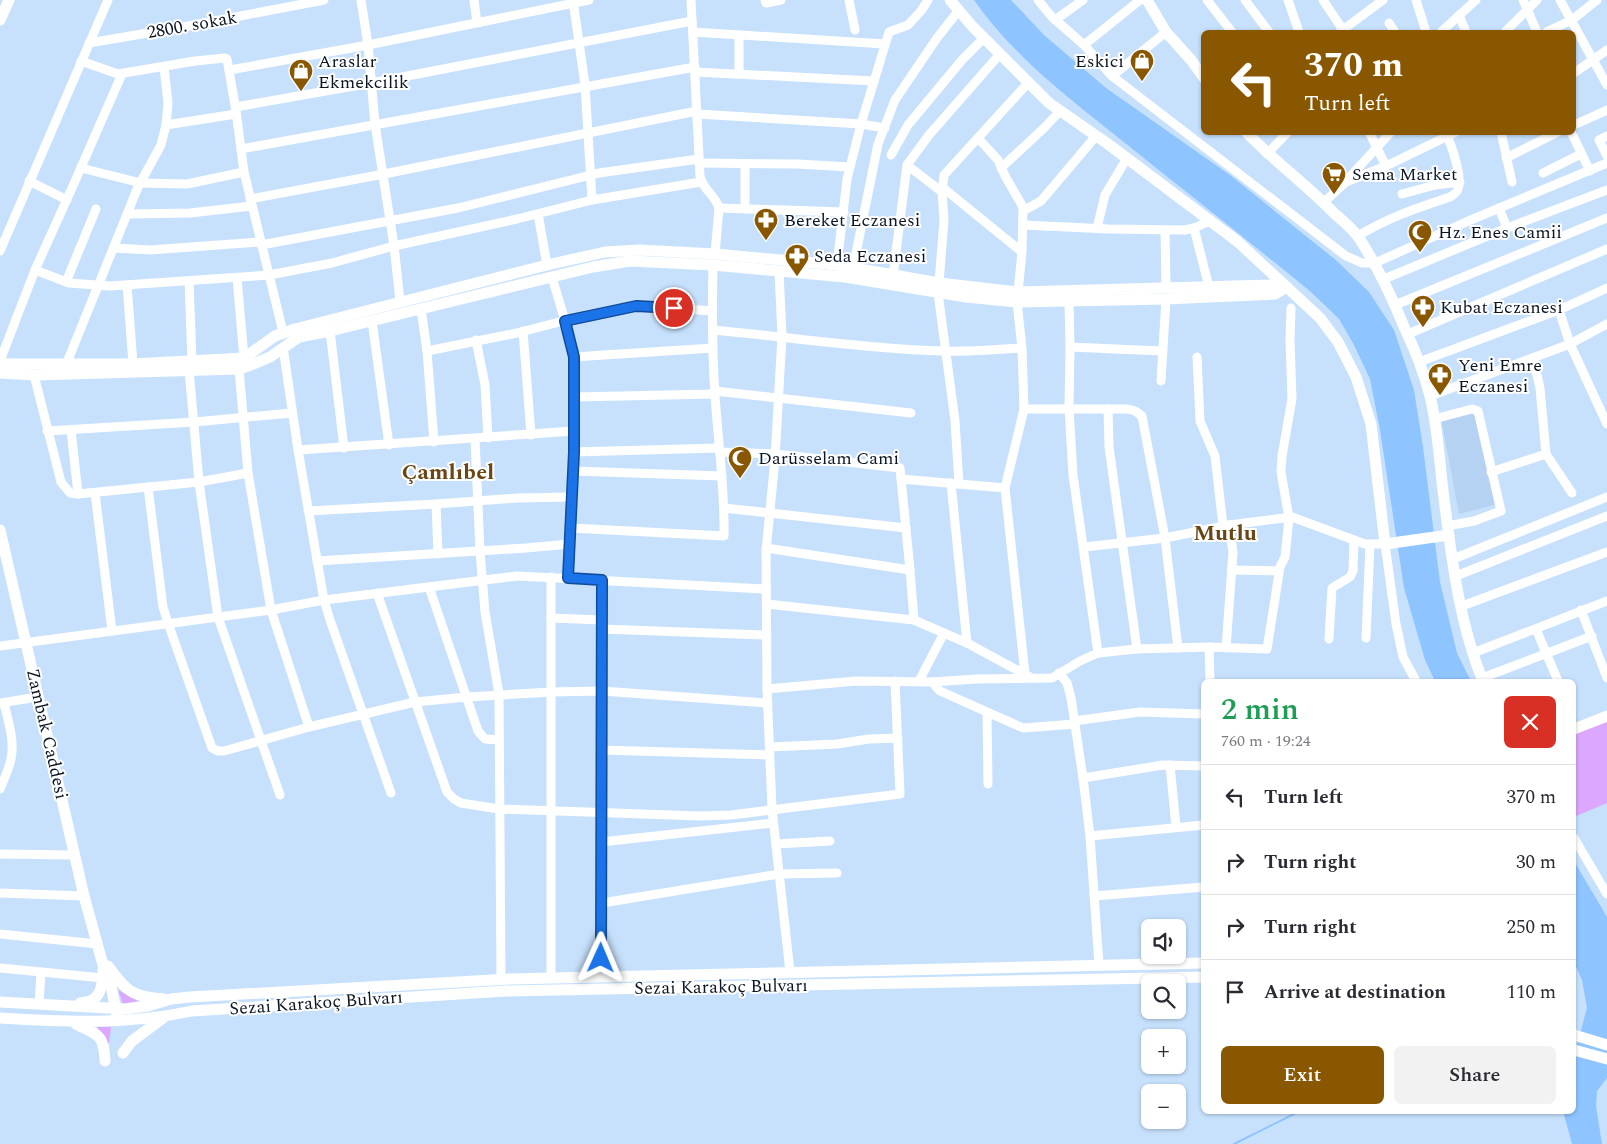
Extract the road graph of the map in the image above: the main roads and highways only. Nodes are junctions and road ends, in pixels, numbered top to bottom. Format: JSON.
{"nodes":[{"id":1,"x":8,"y":0,"type":"edge"},
{"id":2,"x":950,"y":0,"type":"edge"},
{"id":3,"x":1147,"y":0,"type":"edge"},
{"id":4,"x":0,"y":20,"type":"edge"},
{"id":5,"x":1201,"y":74,"type":"edge"},
{"id":6,"x":1249,"y":135,"type":"edge"},
{"id":7,"x":714,"y":260,"type":"junction"},
{"id":8,"x":1283,"y":283,"type":"junction"},
{"id":9,"x":938,"y":288,"type":"junction"},
{"id":10,"x":1166,"y":294,"type":"junction"},
{"id":11,"x":1017,"y":297,"type":"junction"},
{"id":12,"x":0,"y":362,"type":"edge"},
{"id":13,"x":191,"y":366,"type":"junction"},
{"id":14,"x":0,"y":373,"type":"edge"},
{"id":15,"x":0,"y":530,"type":"edge"},
{"id":16,"x":1446,"y":533,"type":"junction"},
{"id":17,"x":1483,"y":679,"type":"edge"},
{"id":18,"x":1607,"y":716,"type":"edge"},
{"id":19,"x":1576,"y":725,"type":"edge"},
{"id":20,"x":1201,"y":963,"type":"edge"},
{"id":21,"x":105,"y":965,"type":"junction"},
{"id":22,"x":1201,"y":977,"type":"edge"},
{"id":23,"x":171,"y":999,"type":"junction"},
{"id":24,"x":0,"y":1002,"type":"edge"},
{"id":25,"x":68,"y":1006,"type":"junction"},
{"id":26,"x":121,"y":1008,"type":"junction"},
{"id":27,"x":164,"y":1017,"type":"junction"},
{"id":28,"x":0,"y":1018,"type":"edge"},
{"id":29,"x":72,"y":1022,"type":"junction"},
{"id":30,"x":122,"y":1022,"type":"junction"},
{"id":31,"x":1576,"y":1036,"type":"edge"},
{"id":32,"x":1607,"y":1045,"type":"edge"},
{"id":33,"x":1576,"y":1051,"type":"edge"},
{"id":34,"x":123,"y":1053,"type":"dead end"},
{"id":35,"x":1607,"y":1059,"type":"edge"},
{"id":36,"x":105,"y":1060,"type":"dead end"}],
"edges":[{"from":1,"to":4,"type":"main road"},
{"from":2,"to":8,"type":"main road"},
{"from":3,"to":5,"type":"main road"},
{"from":6,"to":16,"type":"main road"},
{"from":7,"to":9,"type":"main road"},
{"from":7,"to":9,"type":"main road"},
{"from":7,"to":13,"type":"main road"},
{"from":7,"to":13,"type":"main road"},
{"from":8,"to":10,"type":"main road"},
{"from":8,"to":10,"type":"main road"},
{"from":8,"to":16,"type":"main road"},
{"from":9,"to":11,"type":"main road"},
{"from":10,"to":11,"type":"main road"},
{"from":10,"to":11,"type":"main road"},
{"from":12,"to":13,"type":"main road"},
{"from":13,"to":14,"type":"main road"},
{"from":15,"to":21,"type":"main road","name":"Zambak Caddesi"},
{"from":16,"to":17,"type":"main road"},
{"from":18,"to":19,"type":"main road"},
{"from":20,"to":23,"type":"main road"},
{"from":21,"to":23,"type":"main road"},
{"from":21,"to":25,"type":"main road"},
{"from":21,"to":26,"type":"main road"},
{"from":22,"to":27,"type":"main road","name":"Sezai Karakoç Bulvarı"},
{"from":23,"to":26,"type":"main road"},
{"from":24,"to":25,"type":"main road"},
{"from":25,"to":26,"type":"main road"},
{"from":26,"to":30,"type":"main road"},
{"from":27,"to":30,"type":"main road","name":"Sezai Karakoç Bulvarı"},
{"from":27,"to":34,"type":"main road"},
{"from":28,"to":29,"type":"main road","name":"Sezai Karakoç Bulvarı"},
{"from":29,"to":30,"type":"main road","name":"Sezai Karakoç Bulvarı"},
{"from":29,"to":36,"type":"main road"},
{"from":31,"to":32,"type":"main road"},
{"from":33,"to":35,"type":"main road"}]}
